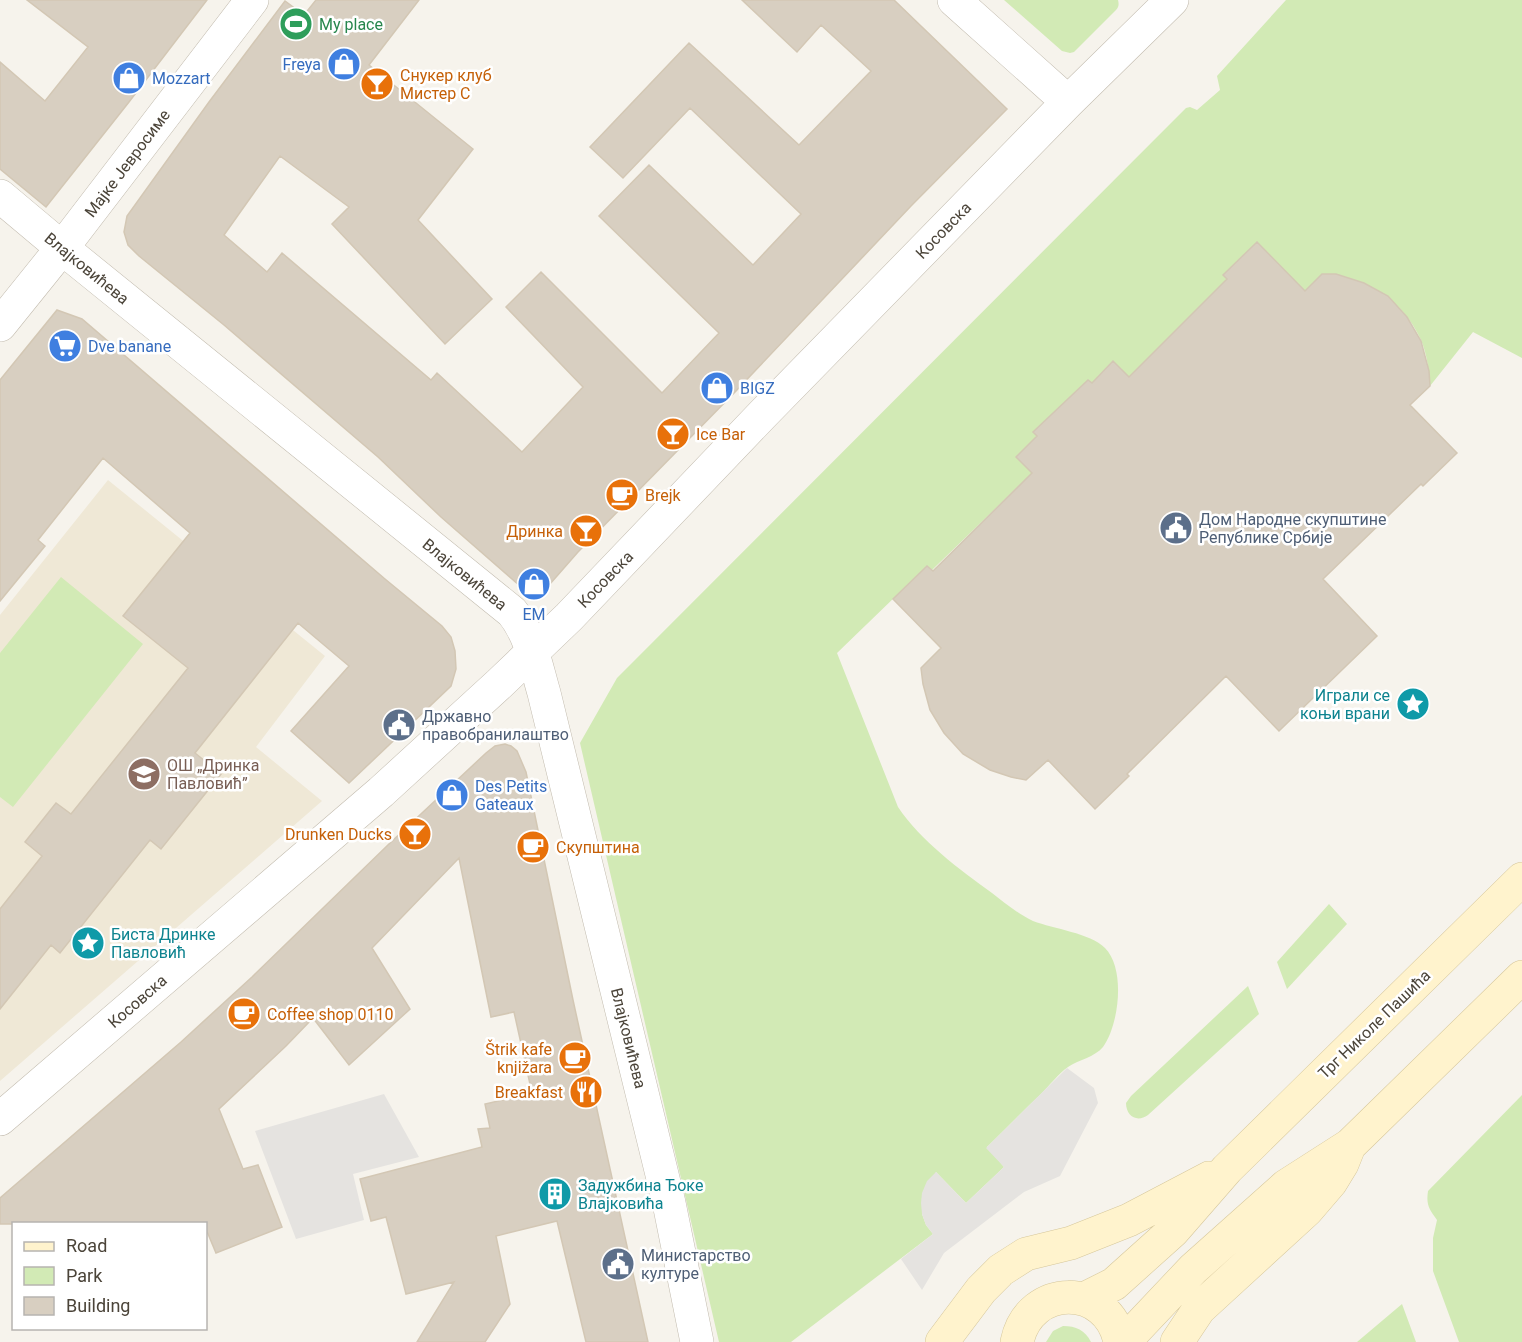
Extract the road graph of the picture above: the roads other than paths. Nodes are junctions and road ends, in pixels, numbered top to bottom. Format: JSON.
{"nodes":[{"id":1,"x":252,"y":0,"type":"edge"},
{"id":2,"x":954,"y":0,"type":"edge"},
{"id":3,"x":1172,"y":0,"type":"edge"},
{"id":4,"x":1068,"y":102,"type":"junction"},
{"id":5,"x":0,"y":196,"type":"edge"},
{"id":6,"x":62,"y":248,"type":"junction"},
{"id":7,"x":0,"y":325,"type":"edge"},
{"id":8,"x":532,"y":651,"type":"junction"},
{"id":9,"x":1522,"y":879,"type":"edge"},
{"id":10,"x":1522,"y":977,"type":"edge"},
{"id":11,"x":0,"y":1118,"type":"edge"},
{"id":12,"x":1350,"y":1145,"type":"junction"},
{"id":13,"x":1227,"y":1169,"type":"junction"},
{"id":14,"x":1084,"y":1299,"type":"junction"},
{"id":15,"x":697,"y":1342,"type":"edge"},
{"id":16,"x":942,"y":1342,"type":"edge"},
{"id":17,"x":1017,"y":1342,"type":"edge"},
{"id":18,"x":1122,"y":1342,"type":"edge"},
{"id":19,"x":1177,"y":1342,"type":"edge"}],
"edges":[{"from":1,"to":6,"type":"street","name":"Мајке Јевросиме"},
{"from":2,"to":4,"type":"street"},
{"from":3,"to":4,"type":"street","name":"Косовска"},
{"from":4,"to":8,"type":"street","name":"Косовска"},
{"from":5,"to":6,"type":"street","name":"Влајковићева"},
{"from":6,"to":7,"type":"street","name":"Мајке Јевросиме"},
{"from":6,"to":8,"type":"street","name":"Влајковићева"},
{"from":8,"to":11,"type":"street","name":"Косовска"},
{"from":8,"to":15,"type":"street","name":"Влајковићева"},
{"from":9,"to":13,"type":"main road","name":"Трг Николе Пашића"},
{"from":10,"to":12,"type":"main road"},
{"from":12,"to":18,"type":"main road"},
{"from":12,"to":19,"type":"main road"},
{"from":13,"to":14,"type":"main road","name":"Трг Николе Пашића"},
{"from":13,"to":16,"type":"main road","name":"Трг Николе Пашића"},
{"from":14,"to":17,"type":"main road","name":"Трг Николе Пашића"},
{"from":14,"to":18,"type":"main road"}]}
